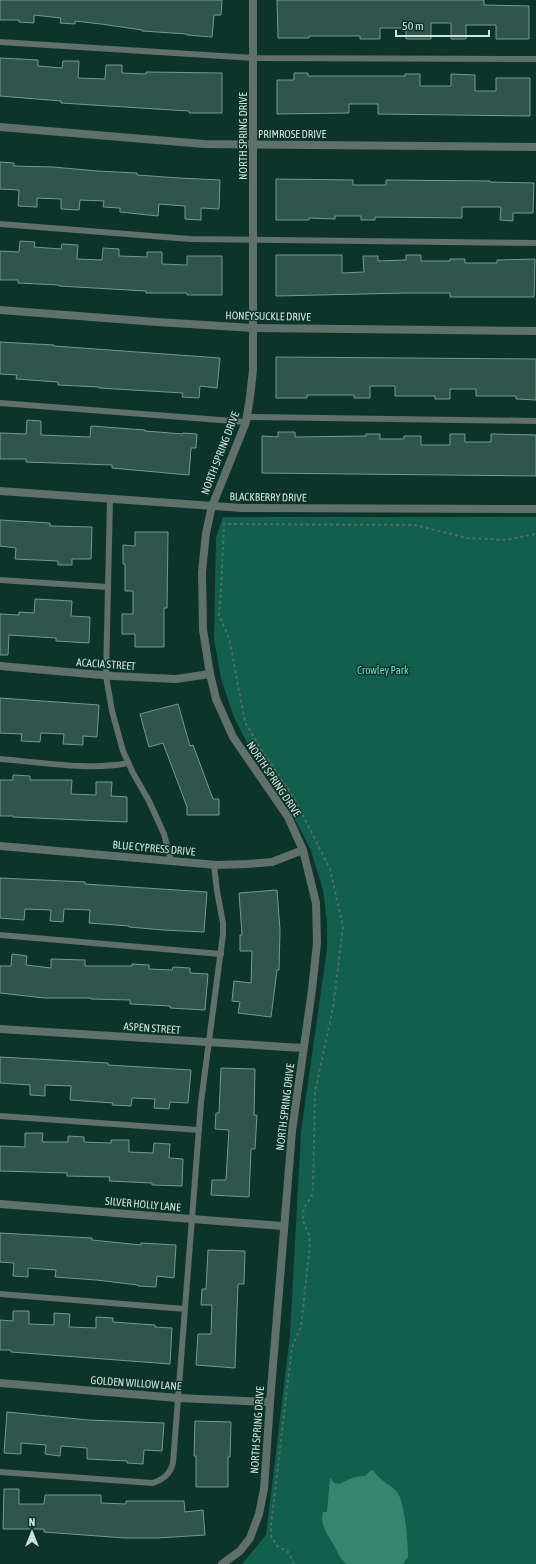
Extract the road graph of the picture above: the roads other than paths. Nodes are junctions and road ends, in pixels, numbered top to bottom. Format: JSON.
{"nodes":[{"id":1,"x":254,"y":0,"type":"edge"},
{"id":2,"x":0,"y":42,"type":"edge"},
{"id":3,"x":254,"y":58,"type":"junction"},
{"id":4,"x":536,"y":59,"type":"edge"},
{"id":5,"x":0,"y":127,"type":"edge"},
{"id":6,"x":254,"y":144,"type":"junction"},
{"id":7,"x":536,"y":147,"type":"edge"},
{"id":8,"x":0,"y":224,"type":"edge"},
{"id":9,"x":254,"y":240,"type":"junction"},
{"id":10,"x":536,"y":243,"type":"edge"},
{"id":11,"x":0,"y":310,"type":"edge"},
{"id":12,"x":253,"y":328,"type":"junction"},
{"id":13,"x":536,"y":331,"type":"edge"},
{"id":14,"x":0,"y":402,"type":"edge"},
{"id":15,"x":247,"y":419,"type":"junction"},
{"id":16,"x":536,"y":421,"type":"edge"},
{"id":17,"x":0,"y":490,"type":"edge"},
{"id":18,"x":110,"y":499,"type":"junction"},
{"id":19,"x":212,"y":506,"type":"junction"},
{"id":20,"x":536,"y":509,"type":"edge"},
{"id":21,"x":0,"y":580,"type":"edge"},
{"id":22,"x":108,"y":587,"type":"junction"},
{"id":23,"x":0,"y":666,"type":"edge"},
{"id":24,"x":210,"y":674,"type":"junction"},
{"id":25,"x":106,"y":676,"type":"junction"},
{"id":26,"x":0,"y":759,"type":"edge"},
{"id":27,"x":128,"y":763,"type":"junction"},
{"id":28,"x":0,"y":846,"type":"edge"},
{"id":29,"x":303,"y":850,"type":"junction"},
{"id":30,"x":171,"y":861,"type":"junction"},
{"id":31,"x":214,"y":865,"type":"junction"},
{"id":32,"x":0,"y":935,"type":"edge"},
{"id":33,"x":221,"y":954,"type":"junction"},
{"id":34,"x":0,"y":1029,"type":"edge"},
{"id":35,"x":209,"y":1042,"type":"junction"},
{"id":36,"x":303,"y":1048,"type":"junction"},
{"id":37,"x":0,"y":1116,"type":"edge"},
{"id":38,"x":199,"y":1130,"type":"junction"},
{"id":39,"x":0,"y":1204,"type":"edge"},
{"id":40,"x":192,"y":1219,"type":"junction"},
{"id":41,"x":283,"y":1226,"type":"junction"},
{"id":42,"x":0,"y":1294,"type":"edge"},
{"id":43,"x":185,"y":1309,"type":"junction"},
{"id":44,"x":0,"y":1383,"type":"edge"},
{"id":45,"x":178,"y":1398,"type":"junction"},
{"id":46,"x":270,"y":1402,"type":"junction"},
{"id":47,"x":0,"y":1472,"type":"edge"},
{"id":48,"x":222,"y":1564,"type":"edge"}],
"edges":[{"from":1,"to":3,"type":"street","name":"NORTH SPRING DRIVE"},
{"from":2,"to":3,"type":"lane"},
{"from":3,"to":4,"type":"lane"},
{"from":3,"to":6,"type":"street","name":"NORTH SPRING DRIVE"},
{"from":5,"to":6,"type":"street","name":"PRIMROSE DRIVE"},
{"from":6,"to":7,"type":"street","name":"PRIMROSE DRIVE"},
{"from":6,"to":9,"type":"street","name":"NORTH SPRING DRIVE"},
{"from":8,"to":9,"type":"lane"},
{"from":9,"to":10,"type":"lane"},
{"from":9,"to":12,"type":"street","name":"NORTH SPRING DRIVE"},
{"from":11,"to":12,"type":"street","name":"HONEYSUCKLE DRIVE"},
{"from":12,"to":13,"type":"street","name":"HONEYSUCKLE DRIVE"},
{"from":12,"to":15,"type":"street","name":"NORTH SPRING DRIVE"},
{"from":14,"to":15,"type":"lane"},
{"from":15,"to":16,"type":"lane"},
{"from":15,"to":19,"type":"street","name":"NORTH SPRING DRIVE"},
{"from":17,"to":18,"type":"street","name":"BLACKBERRY DRIVE"},
{"from":18,"to":19,"type":"street","name":"BLACKBERRY DRIVE"},
{"from":18,"to":22,"type":"lane"},
{"from":19,"to":20,"type":"street","name":"BLACKBERRY DRIVE"},
{"from":19,"to":24,"type":"street","name":"NORTH SPRING DRIVE"},
{"from":21,"to":22,"type":"lane"},
{"from":22,"to":25,"type":"lane"},
{"from":23,"to":25,"type":"street","name":"ACACIA STREET"},
{"from":24,"to":25,"type":"street","name":"ACACIA STREET"},
{"from":24,"to":29,"type":"street","name":"NORTH SPRING DRIVE"},
{"from":25,"to":27,"type":"lane"},
{"from":26,"to":27,"type":"lane"},
{"from":27,"to":30,"type":"lane"},
{"from":28,"to":30,"type":"street","name":"BLUE CYPRESS DRIVE"},
{"from":29,"to":31,"type":"street","name":"BLUE CYPRESS DRIVE"},
{"from":29,"to":36,"type":"street","name":"NORTH SPRING DRIVE"},
{"from":30,"to":31,"type":"street","name":"BLUE CYPRESS DRIVE"},
{"from":31,"to":33,"type":"lane"},
{"from":32,"to":33,"type":"lane"},
{"from":33,"to":35,"type":"lane"},
{"from":34,"to":35,"type":"street","name":"ASPEN STREET"},
{"from":35,"to":36,"type":"street","name":"ASPEN STREET"},
{"from":35,"to":38,"type":"lane"},
{"from":36,"to":41,"type":"street","name":"NORTH SPRING DRIVE"},
{"from":37,"to":38,"type":"lane"},
{"from":38,"to":40,"type":"lane"},
{"from":39,"to":40,"type":"street","name":"SILVER HOLLY LANE"},
{"from":40,"to":41,"type":"street","name":"SILVER HOLLY LANE"},
{"from":40,"to":43,"type":"lane"},
{"from":41,"to":46,"type":"street","name":"NORTH SPRING DRIVE"},
{"from":42,"to":43,"type":"lane"},
{"from":43,"to":45,"type":"lane"},
{"from":44,"to":45,"type":"street","name":"GOLDEN WILLOW LANE"},
{"from":45,"to":46,"type":"street","name":"GOLDEN WILLOW LANE"},
{"from":45,"to":47,"type":"lane"},
{"from":46,"to":48,"type":"street","name":"NORTH SPRING DRIVE"}]}
